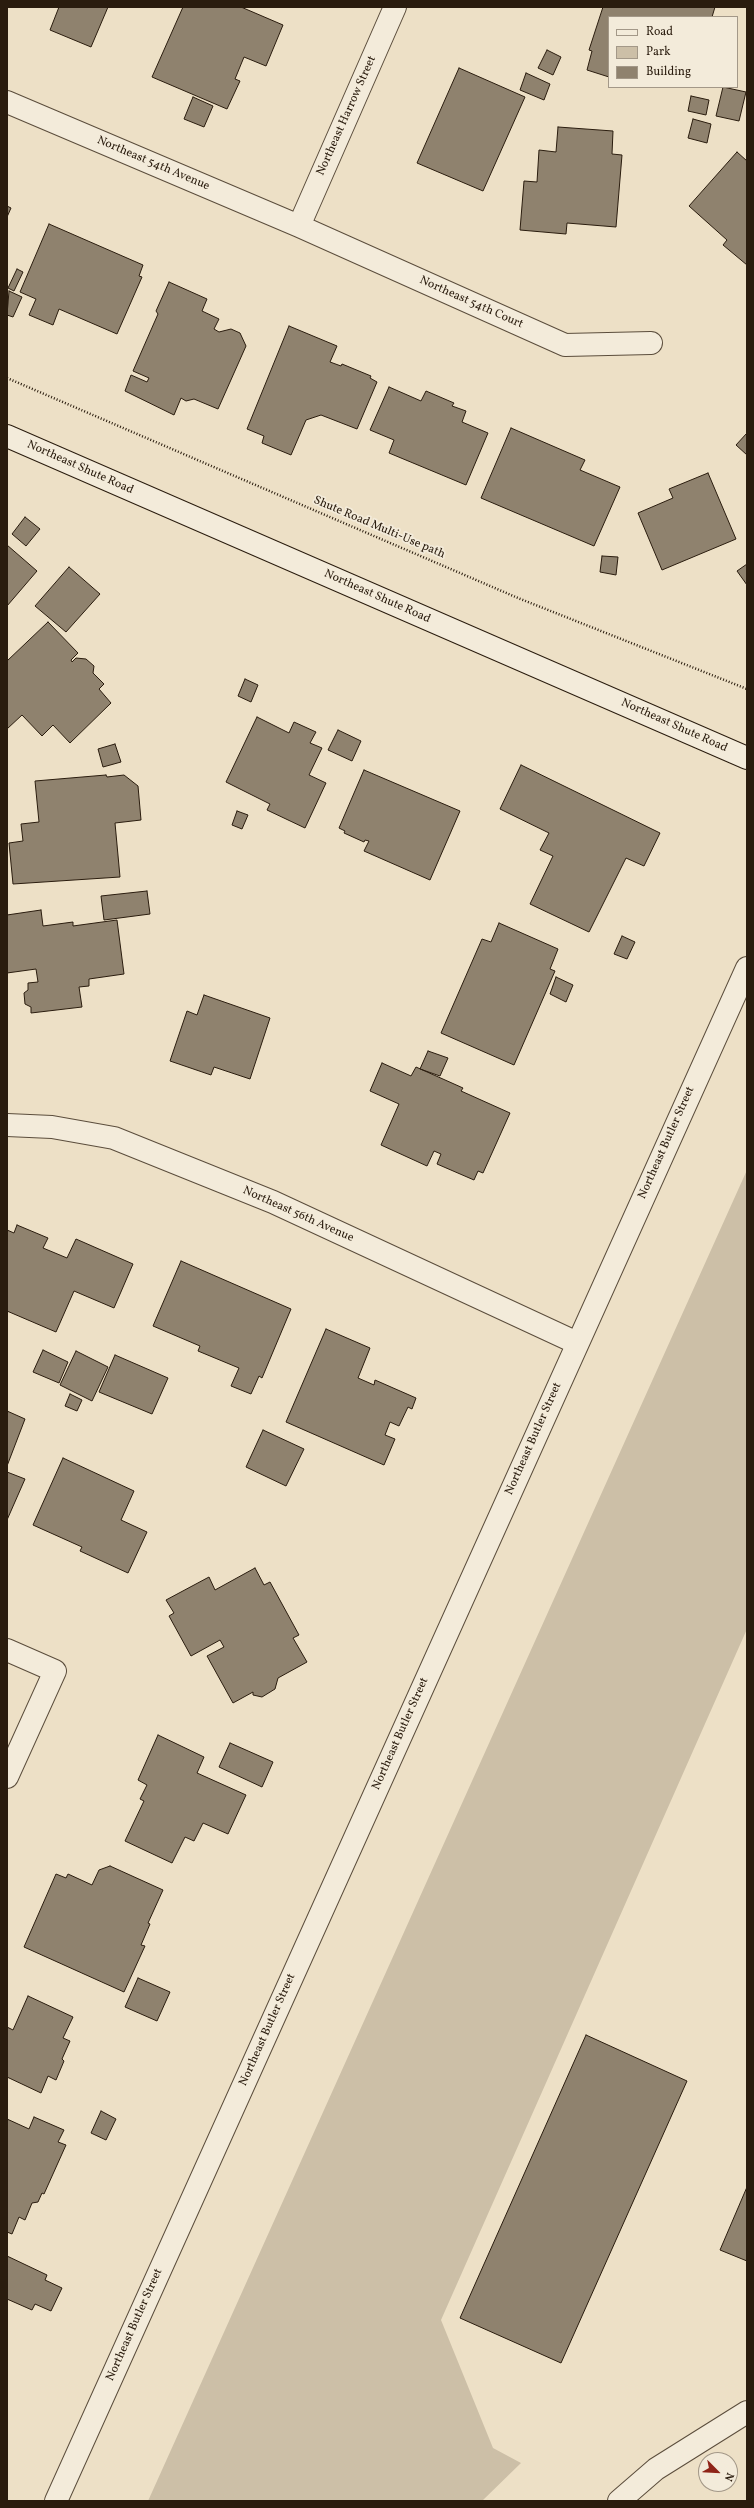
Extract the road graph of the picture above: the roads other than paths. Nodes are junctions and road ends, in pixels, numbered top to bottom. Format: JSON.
{"nodes":[{"id":1,"x":395,"y":7,"type":"edge"},
{"id":2,"x":7,"y":102,"type":"edge"},
{"id":3,"x":299,"y":226,"type":"junction"},
{"id":4,"x":651,"y":342,"type":"dead end"},
{"id":5,"x":7,"y":436,"type":"edge"},
{"id":6,"x":747,"y":758,"type":"edge"},
{"id":7,"x":747,"y":968,"type":"edge"},
{"id":8,"x":7,"y":1125,"type":"edge"},
{"id":9,"x":577,"y":1343,"type":"junction"},
{"id":10,"x":7,"y":1650,"type":"edge"},
{"id":11,"x":7,"y":1777,"type":"edge"},
{"id":12,"x":747,"y":2412,"type":"edge"},
{"id":13,"x":56,"y":2501,"type":"edge"},
{"id":14,"x":619,"y":2501,"type":"edge"}],
"edges":[{"from":1,"to":3,"type":"street","name":"Northeast Harrow Street"},
{"from":2,"to":3,"type":"street","name":"Northeast 54th Avenue"},
{"from":3,"to":4,"type":"street","name":"Northeast 54th Court"},
{"from":5,"to":6,"type":"street","name":"Northeast Shute Road"},
{"from":7,"to":9,"type":"street","name":"Northeast Butler Street"},
{"from":8,"to":9,"type":"street","name":"Northeast 56th Avenue"},
{"from":9,"to":13,"type":"street","name":"Northeast Butler Street"},
{"from":10,"to":11,"type":"street"},
{"from":12,"to":14,"type":"street"}]}
